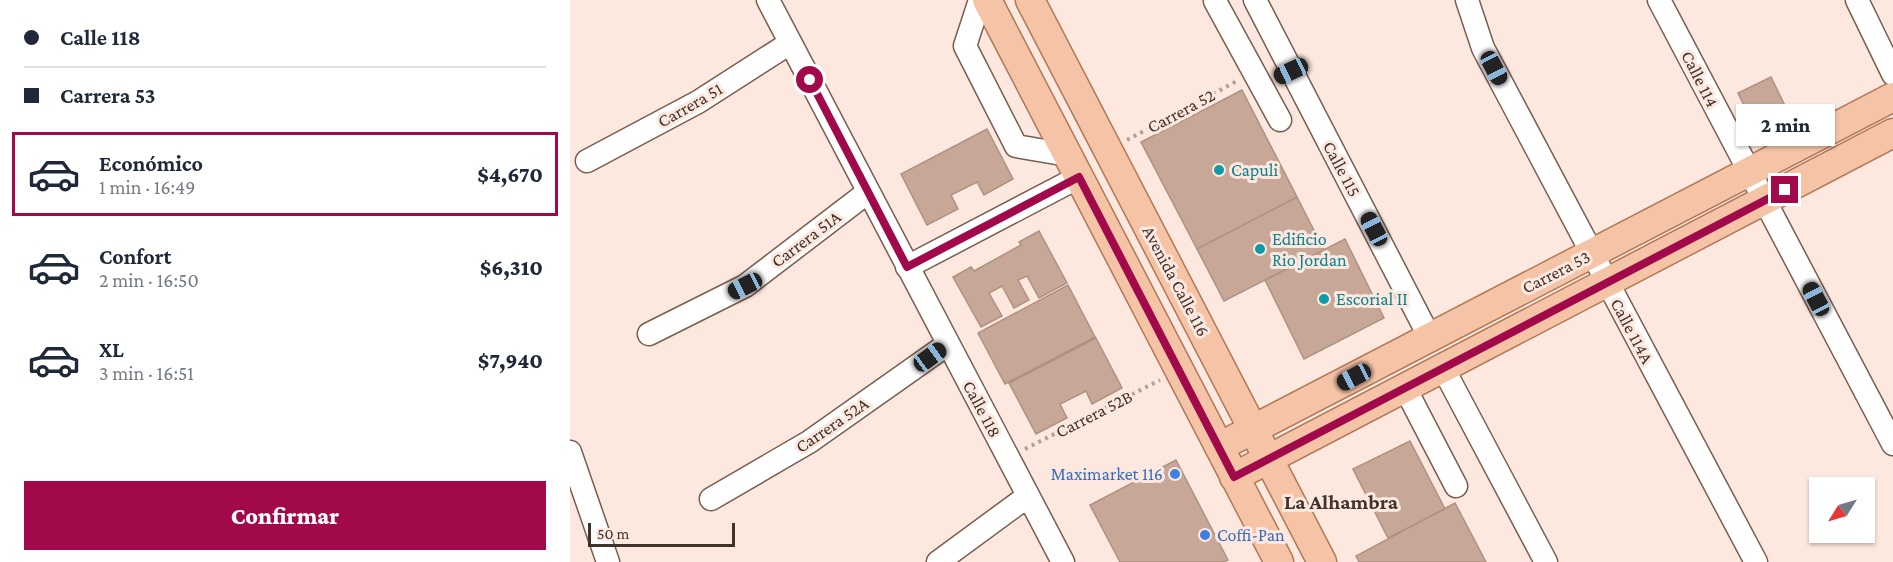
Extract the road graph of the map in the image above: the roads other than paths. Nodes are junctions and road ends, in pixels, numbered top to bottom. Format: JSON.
{"nodes":[{"id":1,"x":768,"y":0,"type":"edge"},
{"id":2,"x":980,"y":0,"type":"edge"},
{"id":3,"x":987,"y":0,"type":"edge"},
{"id":4,"x":1030,"y":0,"type":"edge"},
{"id":5,"x":1255,"y":0,"type":"edge"},
{"id":6,"x":1467,"y":0,"type":"edge"},
{"id":7,"x":1659,"y":0,"type":"edge"},
{"id":8,"x":1857,"y":0,"type":"edge"},
{"id":9,"x":1215,"y":1,"type":"edge"},
{"id":10,"x":790,"y":43,"type":"junction"},
{"id":11,"x":1291,"y":71,"type":"junction"},
{"id":12,"x":1893,"y":74,"type":"edge"},
{"id":13,"x":1257,"y":78,"type":"junction"},
{"id":14,"x":1893,"y":98,"type":"edge"},
{"id":15,"x":1280,"y":120,"type":"dead end"},
{"id":16,"x":1893,"y":133,"type":"edge"},
{"id":17,"x":587,"y":161,"type":"dead end"},
{"id":18,"x":1074,"y":166,"type":"junction"},
{"id":19,"x":1749,"y":172,"type":"junction"},
{"id":20,"x":868,"y":192,"type":"junction"},
{"id":21,"x":1764,"y":201,"type":"junction"},
{"id":22,"x":1591,"y":254,"type":"junction"},
{"id":23,"x":907,"y":267,"type":"junction"},
{"id":24,"x":1607,"y":283,"type":"junction"},
{"id":25,"x":649,"y":334,"type":"dead end"},
{"id":26,"x":1430,"y":338,"type":"junction"},
{"id":27,"x":948,"y":344,"type":"junction"},
{"id":28,"x":1443,"y":368,"type":"junction"},
{"id":29,"x":1405,"y":388,"type":"junction"},
{"id":30,"x":1253,"y":429,"type":"junction"},
{"id":31,"x":1893,"y":444,"type":"edge"},
{"id":32,"x":1219,"y":447,"type":"junction"},
{"id":33,"x":570,"y":452,"type":"edge"},
{"id":34,"x":1269,"y":459,"type":"junction"},
{"id":35,"x":1234,"y":477,"type":"junction"},
{"id":36,"x":1456,"y":486,"type":"dead end"},
{"id":37,"x":1028,"y":496,"type":"junction"},
{"id":38,"x":711,"y":499,"type":"dead end"},
{"id":39,"x":1268,"y":556,"type":"edge"},
{"id":40,"x":608,"y":562,"type":"edge"},
{"id":41,"x":938,"y":562,"type":"edge"},
{"id":42,"x":1063,"y":562,"type":"edge"},
{"id":43,"x":1322,"y":562,"type":"edge"},
{"id":44,"x":1546,"y":562,"type":"edge"},
{"id":45,"x":1756,"y":562,"type":"edge"}],
"edges":[{"from":1,"to":10,"type":"street","name":"Calle 118"},
{"from":2,"to":18,"type":"street"},
{"from":3,"to":18,"type":"main road","name":"Avenida Calle 116"},
{"from":4,"to":30,"type":"main road","name":"Avenida Calle 116"},
{"from":5,"to":11,"type":"street","name":"Calle 115"},
{"from":6,"to":22,"type":"street","name":"Calle 114A"},
{"from":7,"to":19,"type":"street","name":"Calle 114"},
{"from":8,"to":12,"type":"street"},
{"from":9,"to":13,"type":"street"},
{"from":10,"to":17,"type":"street","name":"Carrera 51"},
{"from":10,"to":20,"type":"street","name":"Calle 118"},
{"from":11,"to":13,"type":"street"},
{"from":11,"to":26,"type":"street","name":"Calle 115"},
{"from":13,"to":15,"type":"street"},
{"from":14,"to":19,"type":"main road","name":"Carrera 53"},
{"from":16,"to":21,"type":"main road","name":"Carrera 53"},
{"from":18,"to":23,"type":"street"},
{"from":18,"to":32,"type":"main road","name":"Avenida Calle 116"},
{"from":19,"to":21,"type":"street","name":"Calle 114"},
{"from":19,"to":22,"type":"main road","name":"Carrera 53"},
{"from":20,"to":23,"type":"street","name":"Calle 118"},
{"from":20,"to":25,"type":"street","name":"Carrera 51A"},
{"from":21,"to":24,"type":"main road","name":"Carrera 53"},
{"from":21,"to":31,"type":"street","name":"Calle 114"},
{"from":22,"to":24,"type":"street","name":"Calle 114A"},
{"from":22,"to":26,"type":"main road","name":"Carrera 53"},
{"from":23,"to":27,"type":"street","name":"Calle 118"},
{"from":24,"to":28,"type":"main road","name":"Carrera 53"},
{"from":24,"to":45,"type":"street","name":"Calle 114A"},
{"from":26,"to":30,"type":"main road","name":"Carrera 53"},
{"from":27,"to":37,"type":"street","name":"Calle 118"},
{"from":27,"to":38,"type":"street","name":"Carrera 52A"},
{"from":28,"to":29,"type":"main road","name":"Carrera 53"},
{"from":28,"to":44,"type":"street"},
{"from":29,"to":34,"type":"main road","name":"Carrera 53"},
{"from":29,"to":36,"type":"street"},
{"from":30,"to":32,"type":"main road","name":"Carrera 53"},
{"from":30,"to":34,"type":"main road","name":"Avenida Calle 116"},
{"from":32,"to":35,"type":"main road","name":"Avenida Calle 116"},
{"from":33,"to":40,"type":"street"},
{"from":34,"to":35,"type":"main road","name":"Carrera 53"},
{"from":34,"to":43,"type":"main road","name":"Avenida Calle 116"},
{"from":35,"to":39,"type":"main road","name":"Avenida Calle 116"},
{"from":37,"to":41,"type":"street"},
{"from":37,"to":42,"type":"street","name":"Calle 118"}]}
